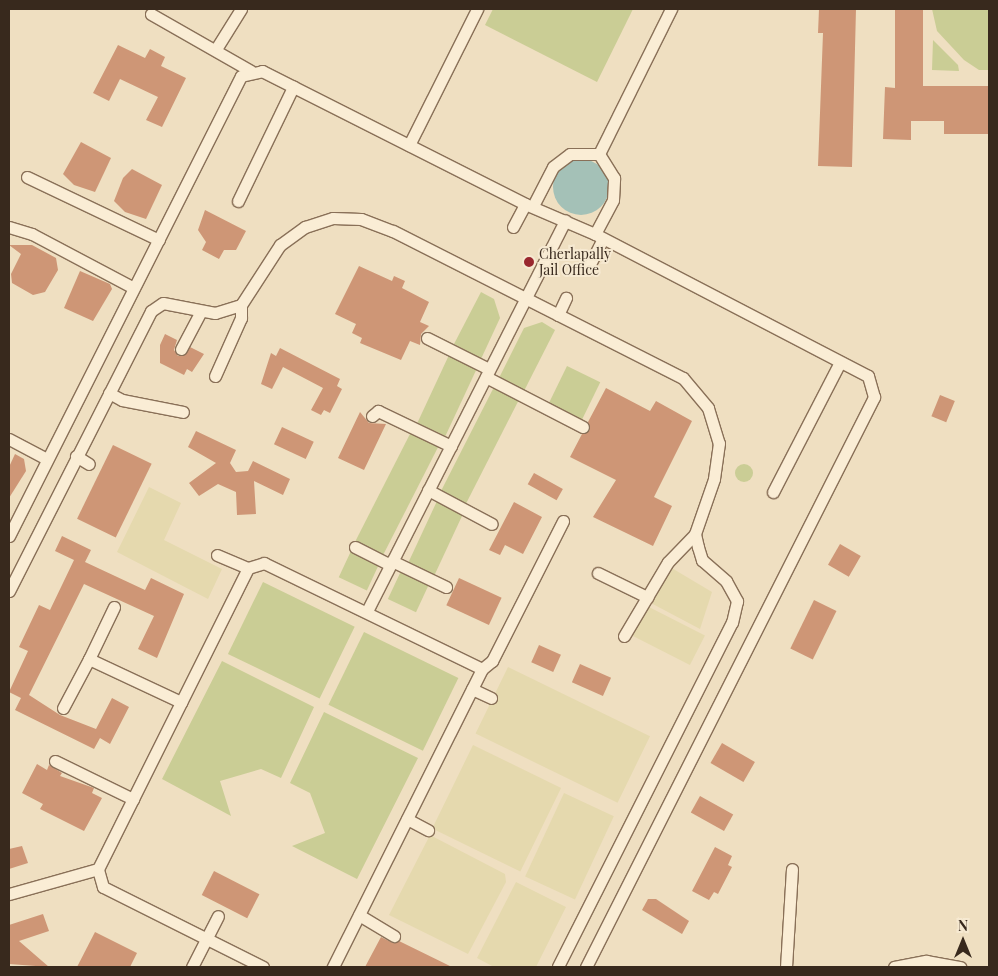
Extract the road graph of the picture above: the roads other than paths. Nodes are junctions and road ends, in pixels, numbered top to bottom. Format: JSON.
{"nodes":[{"id":1,"x":241,"y":9,"type":"edge"},
{"id":2,"x":477,"y":9,"type":"edge"},
{"id":3,"x":671,"y":9,"type":"edge"},
{"id":4,"x":151,"y":14,"type":"dead end"},
{"id":5,"x":216,"y":49,"type":"junction"},
{"id":6,"x":251,"y":71,"type":"junction"},
{"id":7,"x":293,"y":87,"type":"junction"},
{"id":8,"x":408,"y":145,"type":"junction"},
{"id":9,"x":599,"y":154,"type":"junction"},
{"id":10,"x":27,"y":177,"type":"dead end"},
{"id":11,"x":238,"y":201,"type":"dead end"},
{"id":12,"x":530,"y":204,"type":"junction"},
{"id":13,"x":565,"y":220,"type":"junction"},
{"id":14,"x":9,"y":227,"type":"edge"},
{"id":15,"x":513,"y":227,"type":"dead end"},
{"id":16,"x":598,"y":237,"type":"junction"},
{"id":17,"x":159,"y":240,"type":"junction"},
{"id":18,"x":589,"y":266,"type":"dead end"},
{"id":19,"x":134,"y":288,"type":"junction"},
{"id":20,"x":566,"y":298,"type":"dead end"},
{"id":21,"x":527,"y":299,"type":"junction"},
{"id":22,"x":241,"y":305,"type":"junction"},
{"id":23,"x":201,"y":311,"type":"junction"},
{"id":24,"x":558,"y":315,"type":"junction"},
{"id":25,"x":428,"y":338,"type":"dead end"},
{"id":26,"x":181,"y":349,"type":"dead end"},
{"id":27,"x":840,"y":362,"type":"junction"},
{"id":28,"x":488,"y":373,"type":"junction"},
{"id":29,"x":215,"y":376,"type":"dead end"},
{"id":30,"x":109,"y":392,"type":"junction"},
{"id":31,"x":183,"y":412,"type":"dead end"},
{"id":32,"x":372,"y":416,"type":"dead end"},
{"id":33,"x":583,"y":427,"type":"dead end"},
{"id":34,"x":11,"y":440,"type":"edge"},
{"id":35,"x":451,"y":446,"type":"junction"},
{"id":36,"x":9,"y":453,"type":"edge"},
{"id":37,"x":76,"y":456,"type":"junction"},
{"id":38,"x":47,"y":459,"type":"junction"},
{"id":39,"x":89,"y":464,"type":"dead end"},
{"id":40,"x":428,"y":490,"type":"junction"},
{"id":41,"x":773,"y":492,"type":"dead end"},
{"id":42,"x":563,"y":521,"type":"dead end"},
{"id":43,"x":492,"y":524,"type":"dead end"},
{"id":44,"x":695,"y":534,"type":"junction"},
{"id":45,"x":9,"y":536,"type":"edge"},
{"id":46,"x":355,"y":547,"type":"dead end"},
{"id":47,"x":218,"y":555,"type":"dead end"},
{"id":48,"x":391,"y":563,"type":"junction"},
{"id":49,"x":248,"y":568,"type":"junction"},
{"id":50,"x":598,"y":573,"type":"dead end"},
{"id":51,"x":446,"y":587,"type":"dead end"},
{"id":52,"x":9,"y":591,"type":"edge"},
{"id":53,"x":647,"y":597,"type":"junction"},
{"id":54,"x":114,"y":607,"type":"dead end"},
{"id":55,"x":367,"y":611,"type":"junction"},
{"id":56,"x":624,"y":636,"type":"dead end"},
{"id":57,"x":89,"y":660,"type":"junction"},
{"id":58,"x":482,"y":669,"type":"junction"},
{"id":59,"x":472,"y":689,"type":"junction"},
{"id":60,"x":492,"y":698,"type":"dead end"},
{"id":61,"x":181,"y":702,"type":"junction"},
{"id":62,"x":63,"y":708,"type":"dead end"},
{"id":63,"x":55,"y":761,"type":"dead end"},
{"id":64,"x":133,"y":799,"type":"junction"},
{"id":65,"x":407,"y":819,"type":"junction"},
{"id":66,"x":428,"y":830,"type":"dead end"},
{"id":67,"x":98,"y":869,"type":"junction"},
{"id":68,"x":792,"y":870,"type":"dead end"},
{"id":69,"x":9,"y":894,"type":"edge"},
{"id":70,"x":359,"y":915,"type":"junction"},
{"id":71,"x":218,"y":916,"type":"dead end"},
{"id":72,"x":394,"y":936,"type":"dead end"},
{"id":73,"x":206,"y":939,"type":"junction"},
{"id":74,"x":192,"y":967,"type":"edge"},
{"id":75,"x":263,"y":967,"type":"edge"},
{"id":76,"x":333,"y":967,"type":"edge"},
{"id":77,"x":558,"y":967,"type":"edge"},
{"id":78,"x":586,"y":967,"type":"edge"},
{"id":79,"x":786,"y":967,"type":"edge"},
{"id":80,"x":894,"y":967,"type":"edge"},
{"id":81,"x":960,"y":967,"type":"edge"}],
"edges":[{"from":1,"to":5,"type":"street"},
{"from":2,"to":8,"type":"street"},
{"from":3,"to":9,"type":"street"},
{"from":4,"to":5,"type":"street"},
{"from":5,"to":6,"type":"street"},
{"from":6,"to":7,"type":"street"},
{"from":6,"to":17,"type":"street"},
{"from":7,"to":8,"type":"street"},
{"from":7,"to":11,"type":"street"},
{"from":8,"to":12,"type":"street"},
{"from":9,"to":12,"type":"street"},
{"from":9,"to":16,"type":"street"},
{"from":10,"to":17,"type":"street"},
{"from":12,"to":13,"type":"street"},
{"from":12,"to":15,"type":"street"},
{"from":13,"to":16,"type":"street"},
{"from":13,"to":21,"type":"street"},
{"from":14,"to":19,"type":"street"},
{"from":16,"to":18,"type":"street"},
{"from":16,"to":27,"type":"street"},
{"from":17,"to":19,"type":"street"},
{"from":19,"to":38,"type":"street"},
{"from":20,"to":24,"type":"street"},
{"from":21,"to":22,"type":"street"},
{"from":21,"to":24,"type":"street"},
{"from":21,"to":28,"type":"street"},
{"from":22,"to":23,"type":"street"},
{"from":22,"to":29,"type":"street"},
{"from":23,"to":26,"type":"street"},
{"from":23,"to":30,"type":"street"},
{"from":24,"to":44,"type":"street"},
{"from":25,"to":28,"type":"street"},
{"from":27,"to":41,"type":"street"},
{"from":27,"to":78,"type":"street"},
{"from":28,"to":33,"type":"street"},
{"from":28,"to":35,"type":"street"},
{"from":30,"to":31,"type":"street"},
{"from":30,"to":37,"type":"street"},
{"from":32,"to":35,"type":"street"},
{"from":34,"to":36,"type":"street"},
{"from":34,"to":38,"type":"street"},
{"from":35,"to":40,"type":"street"},
{"from":37,"to":39,"type":"street"},
{"from":37,"to":52,"type":"street"},
{"from":38,"to":45,"type":"street"},
{"from":40,"to":43,"type":"street"},
{"from":40,"to":48,"type":"street"},
{"from":42,"to":58,"type":"street"},
{"from":44,"to":53,"type":"street"},
{"from":44,"to":77,"type":"street"},
{"from":46,"to":48,"type":"street"},
{"from":47,"to":49,"type":"street"},
{"from":48,"to":51,"type":"street"},
{"from":48,"to":55,"type":"street"},
{"from":49,"to":55,"type":"street"},
{"from":49,"to":61,"type":"street"},
{"from":50,"to":53,"type":"street"},
{"from":53,"to":56,"type":"street"},
{"from":54,"to":57,"type":"street"},
{"from":55,"to":58,"type":"street"},
{"from":57,"to":61,"type":"street"},
{"from":57,"to":62,"type":"street"},
{"from":58,"to":59,"type":"street"},
{"from":59,"to":60,"type":"street"},
{"from":59,"to":65,"type":"street"},
{"from":61,"to":64,"type":"street"},
{"from":63,"to":64,"type":"street"},
{"from":64,"to":67,"type":"street"},
{"from":65,"to":66,"type":"street"},
{"from":65,"to":70,"type":"street"},
{"from":67,"to":69,"type":"street"},
{"from":67,"to":73,"type":"street"},
{"from":68,"to":79,"type":"street"},
{"from":70,"to":72,"type":"street"},
{"from":70,"to":76,"type":"street"},
{"from":71,"to":73,"type":"street"},
{"from":73,"to":74,"type":"street"},
{"from":73,"to":75,"type":"street"},
{"from":80,"to":81,"type":"street"}]}
